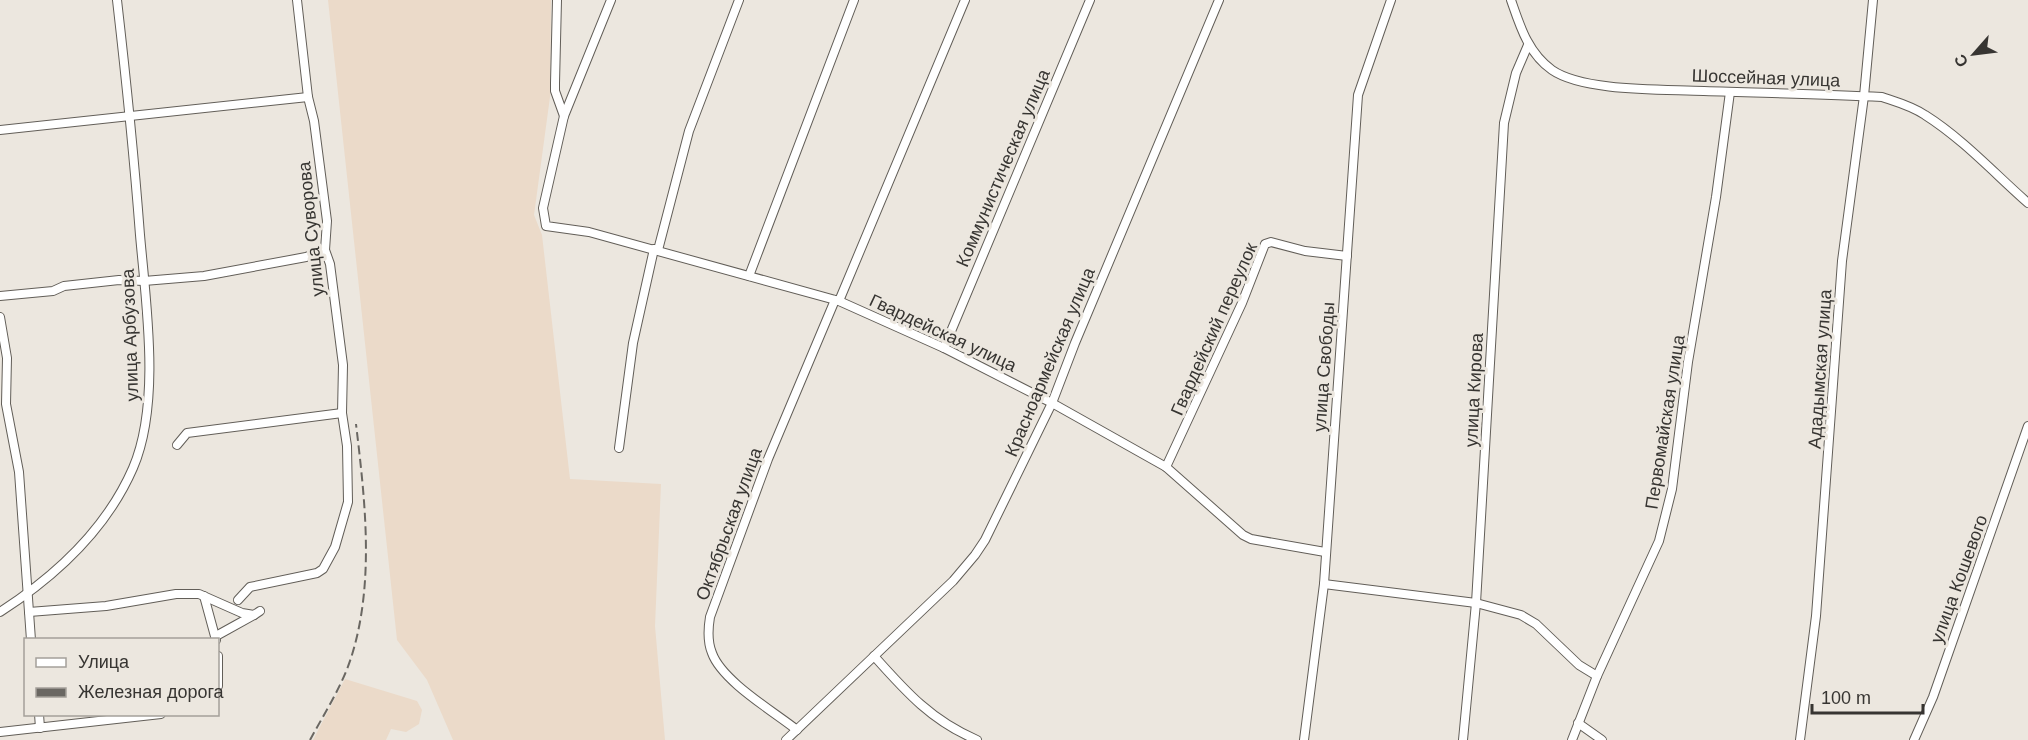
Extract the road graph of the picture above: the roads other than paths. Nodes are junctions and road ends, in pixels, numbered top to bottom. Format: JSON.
{"nodes":[{"id":1,"x":117,"y":0,"type":"edge"},
{"id":2,"x":297,"y":0,"type":"edge"},
{"id":3,"x":557,"y":0,"type":"edge"},
{"id":4,"x":611,"y":0,"type":"edge"},
{"id":5,"x":739,"y":0,"type":"edge"},
{"id":6,"x":854,"y":0,"type":"edge"},
{"id":7,"x":965,"y":0,"type":"edge"},
{"id":8,"x":1090,"y":0,"type":"edge"},
{"id":9,"x":1219,"y":0,"type":"edge"},
{"id":10,"x":1390,"y":0,"type":"edge"},
{"id":11,"x":1511,"y":0,"type":"edge"},
{"id":12,"x":1873,"y":0,"type":"edge"},
{"id":13,"x":1528,"y":45,"type":"junction"},
{"id":14,"x":1730,"y":92,"type":"junction"},
{"id":15,"x":1864,"y":96,"type":"junction"},
{"id":16,"x":308,"y":97,"type":"junction"},
{"id":17,"x":130,"y":116,"type":"junction"},
{"id":18,"x":564,"y":116,"type":"junction"},
{"id":19,"x":0,"y":130,"type":"edge"},
{"id":20,"x":2028,"y":203,"type":"edge"},
{"id":21,"x":325,"y":250,"type":"junction"},
{"id":22,"x":656,"y":250,"type":"junction"},
{"id":23,"x":1347,"y":256,"type":"junction"},
{"id":24,"x":749,"y":276,"type":"junction"},
{"id":25,"x":144,"y":281,"type":"junction"},
{"id":26,"x":0,"y":296,"type":"edge"},
{"id":27,"x":837,"y":300,"type":"junction"},
{"id":28,"x":0,"y":317,"type":"edge"},
{"id":29,"x":944,"y":348,"type":"junction"},
{"id":30,"x":1052,"y":403,"type":"junction"},
{"id":31,"x":342,"y":413,"type":"junction"},
{"id":32,"x":2028,"y":426,"type":"edge"},
{"id":33,"x":177,"y":445,"type":"dead end"},
{"id":34,"x":619,"y":448,"type":"dead end"},
{"id":35,"x":1166,"y":467,"type":"junction"},
{"id":36,"x":1325,"y":552,"type":"junction"},
{"id":37,"x":1324,"y":584,"type":"junction"},
{"id":38,"x":29,"y":593,"type":"junction"},
{"id":39,"x":204,"y":596,"type":"junction"},
{"id":40,"x":238,"y":600,"type":"dead end"},
{"id":41,"x":1476,"y":603,"type":"junction"},
{"id":42,"x":0,"y":612,"type":"edge"},
{"id":43,"x":29,"y":612,"type":"junction"},
{"id":44,"x":32,"y":638,"type":"edge"},
{"id":45,"x":216,"y":638,"type":"edge"},
{"id":46,"x":874,"y":656,"type":"junction"},
{"id":47,"x":1598,"y":676,"type":"junction"},
{"id":48,"x":39,"y":716,"type":"edge"},
{"id":49,"x":144,"y":716,"type":"edge"},
{"id":50,"x":1578,"y":723,"type":"junction"},
{"id":51,"x":40,"y":728,"type":"junction"},
{"id":52,"x":797,"y":730,"type":"junction"},
{"id":53,"x":0,"y":732,"type":"edge"},
{"id":54,"x":786,"y":740,"type":"edge"},
{"id":55,"x":977,"y":740,"type":"edge"},
{"id":56,"x":1304,"y":740,"type":"edge"},
{"id":57,"x":1463,"y":740,"type":"edge"},
{"id":58,"x":1572,"y":740,"type":"edge"},
{"id":59,"x":1602,"y":740,"type":"edge"},
{"id":60,"x":1800,"y":740,"type":"edge"},
{"id":61,"x":1914,"y":740,"type":"edge"}],
"edges":[{"from":1,"to":17,"type":"street","name":"улица Арбузова"},
{"from":2,"to":16,"type":"street","name":"улица Суворова"},
{"from":3,"to":18,"type":"street"},
{"from":4,"to":18,"type":"street"},
{"from":5,"to":22,"type":"street"},
{"from":6,"to":24,"type":"street"},
{"from":7,"to":27,"type":"street","name":"Октябрьская улица"},
{"from":8,"to":29,"type":"street","name":"Коммунистическая улица"},
{"from":9,"to":30,"type":"street","name":"Красноармейская улица"},
{"from":10,"to":23,"type":"street","name":"улица Свободы"},
{"from":11,"to":13,"type":"street","name":"Шоссейная улица"},
{"from":12,"to":15,"type":"street","name":"Ададымская улица"},
{"from":13,"to":14,"type":"street","name":"Шоссейная улица"},
{"from":13,"to":41,"type":"street","name":"улица Кирова"},
{"from":14,"to":15,"type":"street","name":"Шоссейная улица"},
{"from":14,"to":47,"type":"street","name":"Первомайская улица"},
{"from":15,"to":20,"type":"street","name":"Шоссейная улица"},
{"from":15,"to":60,"type":"street","name":"Ададымская улица"},
{"from":16,"to":17,"type":"street"},
{"from":16,"to":21,"type":"street","name":"улица Суворова"},
{"from":17,"to":19,"type":"street"},
{"from":17,"to":25,"type":"street","name":"улица Арбузова"},
{"from":18,"to":22,"type":"street","name":"Гвардейская улица"},
{"from":21,"to":25,"type":"street"},
{"from":21,"to":31,"type":"street","name":"улица Суворова"},
{"from":22,"to":24,"type":"street","name":"Гвардейская улица"},
{"from":22,"to":34,"type":"street"},
{"from":23,"to":35,"type":"street","name":"Гвардейский переулок"},
{"from":23,"to":36,"type":"street","name":"улица Свободы"},
{"from":24,"to":27,"type":"street","name":"Гвардейская улица"},
{"from":25,"to":26,"type":"street"},
{"from":25,"to":38,"type":"street","name":"улица Арбузова"},
{"from":27,"to":29,"type":"street","name":"Гвардейская улица"},
{"from":27,"to":52,"type":"street","name":"Октябрьская улица"},
{"from":28,"to":38,"type":"street"},
{"from":29,"to":30,"type":"street","name":"Гвардейская улица"},
{"from":30,"to":35,"type":"street","name":"Гвардейская улица"},
{"from":30,"to":46,"type":"street","name":"Красноармейская улица"},
{"from":31,"to":33,"type":"street"},
{"from":31,"to":40,"type":"street","name":"улица Суворова"},
{"from":32,"to":61,"type":"street","name":"улица Кошевого"},
{"from":35,"to":36,"type":"street","name":"Гвардейская улица"},
{"from":36,"to":37,"type":"street","name":"улица Свободы"},
{"from":37,"to":41,"type":"street"},
{"from":37,"to":56,"type":"street","name":"улица Свободы"},
{"from":38,"to":42,"type":"street","name":"улица Арбузова"},
{"from":38,"to":43,"type":"street"},
{"from":39,"to":43,"type":"street"},
{"from":39,"to":45,"type":"street"},
{"from":39,"to":45,"type":"street"},
{"from":41,"to":47,"type":"street"},
{"from":41,"to":57,"type":"street","name":"улица Кирова"},
{"from":43,"to":44,"type":"street"},
{"from":46,"to":52,"type":"street","name":"Красноармейская улица"},
{"from":46,"to":55,"type":"street"},
{"from":47,"to":50,"type":"street","name":"Первомайская улица"},
{"from":48,"to":51,"type":"street"},
{"from":49,"to":51,"type":"street"},
{"from":50,"to":58,"type":"street","name":"Первомайская улица"},
{"from":50,"to":59,"type":"street"},
{"from":51,"to":53,"type":"street"},
{"from":52,"to":54,"type":"street","name":"Красноармейская улица"}]}
